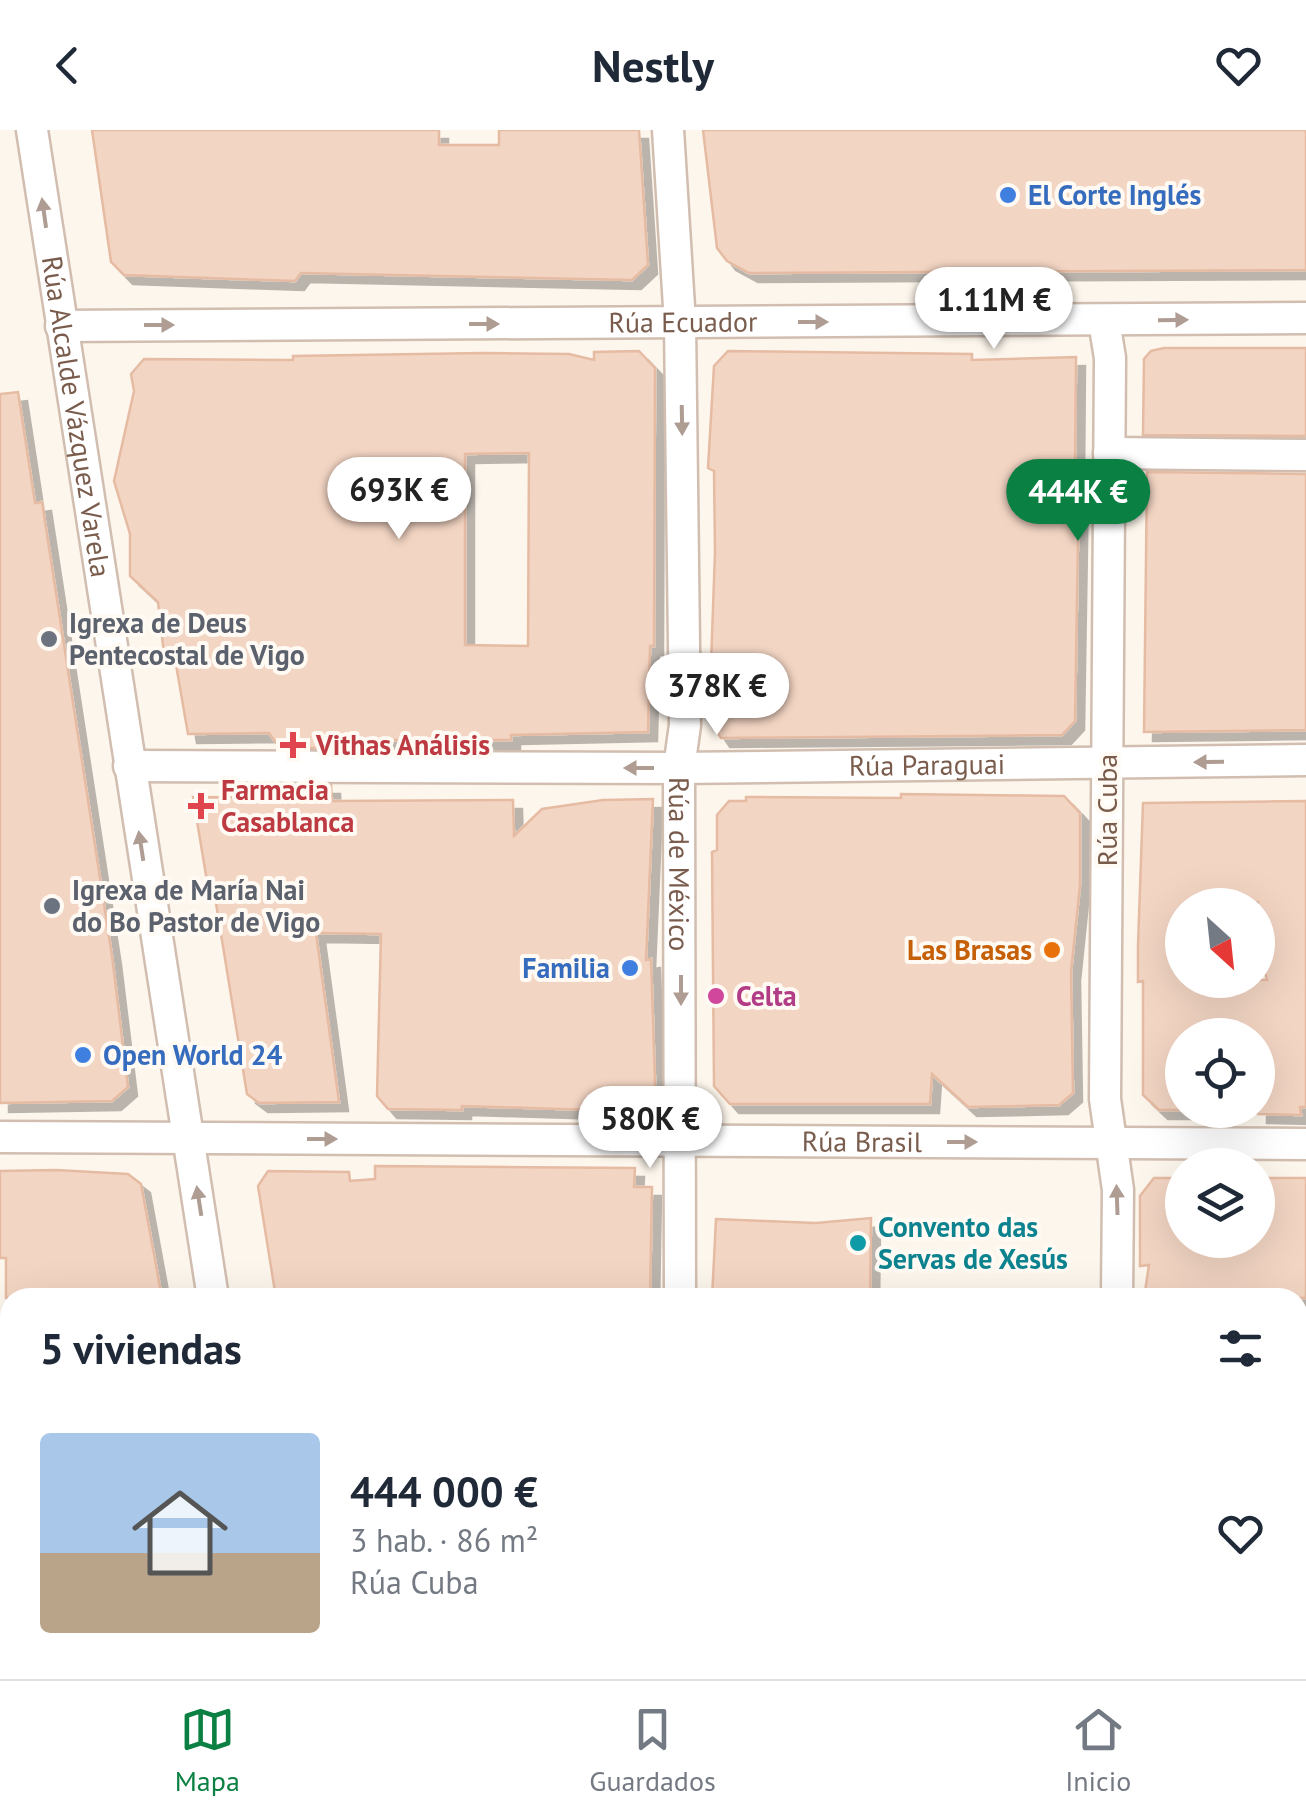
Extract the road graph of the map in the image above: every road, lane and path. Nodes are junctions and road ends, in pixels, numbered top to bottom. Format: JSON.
{"nodes":[{"id":1,"x":32,"y":130,"type":"edge"},
{"id":2,"x":668,"y":130,"type":"edge"},
{"id":3,"x":1306,"y":318,"type":"edge"},
{"id":4,"x":1104,"y":321,"type":"junction"},
{"id":5,"x":680,"y":323,"type":"junction"},
{"id":6,"x":61,"y":326,"type":"junction"},
{"id":7,"x":1109,"y":453,"type":"junction"},
{"id":8,"x":1306,"y":455,"type":"edge"},
{"id":9,"x":1306,"y":760,"type":"edge"},
{"id":10,"x":1106,"y":763,"type":"junction"},
{"id":11,"x":129,"y":766,"type":"junction"},
{"id":12,"x":679,"y":768,"type":"junction"},
{"id":13,"x":0,"y":1137,"type":"edge"},
{"id":14,"x":190,"y":1139,"type":"junction"},
{"id":15,"x":680,"y":1141,"type":"junction"},
{"id":16,"x":1110,"y":1143,"type":"junction"},
{"id":17,"x":1306,"y":1144,"type":"edge"},
{"id":18,"x":212,"y":1288,"type":"edge"},
{"id":19,"x":680,"y":1288,"type":"edge"},
{"id":20,"x":1117,"y":1288,"type":"edge"}],
"edges":[{"from":6,"to":1,"type":"street","name":"Rúa Alcalde Vázquez Varela","one_way":true},
{"from":2,"to":5,"type":"street","name":"Rúa de México"},
{"from":4,"to":3,"type":"street","name":"Rúa Ecuador","one_way":true},
{"from":5,"to":4,"type":"street","name":"Rúa Ecuador","one_way":true},
{"from":4,"to":7,"type":"street","name":"Rúa Cuba"},
{"from":6,"to":5,"type":"street","name":"Rúa Ecuador","one_way":true},
{"from":5,"to":12,"type":"street","name":"Rúa de México","one_way":true},
{"from":6,"to":11,"type":"street","name":"Rúa Alcalde Vázquez Varela"},
{"from":7,"to":8,"type":"street"},
{"from":7,"to":10,"type":"street","name":"Rúa Cuba"},
{"from":9,"to":10,"type":"street","name":"Rúa Paraguai","one_way":true},
{"from":10,"to":12,"type":"street","name":"Rúa Paraguai"},
{"from":10,"to":16,"type":"street","name":"Rúa Cuba"},
{"from":12,"to":11,"type":"street","name":"Rúa Paraguai","one_way":true},
{"from":14,"to":11,"type":"street","name":"Rúa Alcalde Vázquez Varela","one_way":true},
{"from":12,"to":15,"type":"street","name":"Rúa de México","one_way":true},
{"from":13,"to":14,"type":"street","name":"Rúa Brasil"},
{"from":14,"to":15,"type":"street","name":"Rúa Brasil","one_way":true},
{"from":18,"to":14,"type":"street","name":"Rúa Alcalde Vázquez Varela","one_way":true},
{"from":15,"to":16,"type":"street","name":"Rúa Brasil","one_way":true},
{"from":15,"to":19,"type":"street","name":"Rúa de México"},
{"from":16,"to":17,"type":"street","name":"Rúa Brasil"},
{"from":20,"to":16,"type":"street","name":"Rúa Cuba","one_way":true}]}
